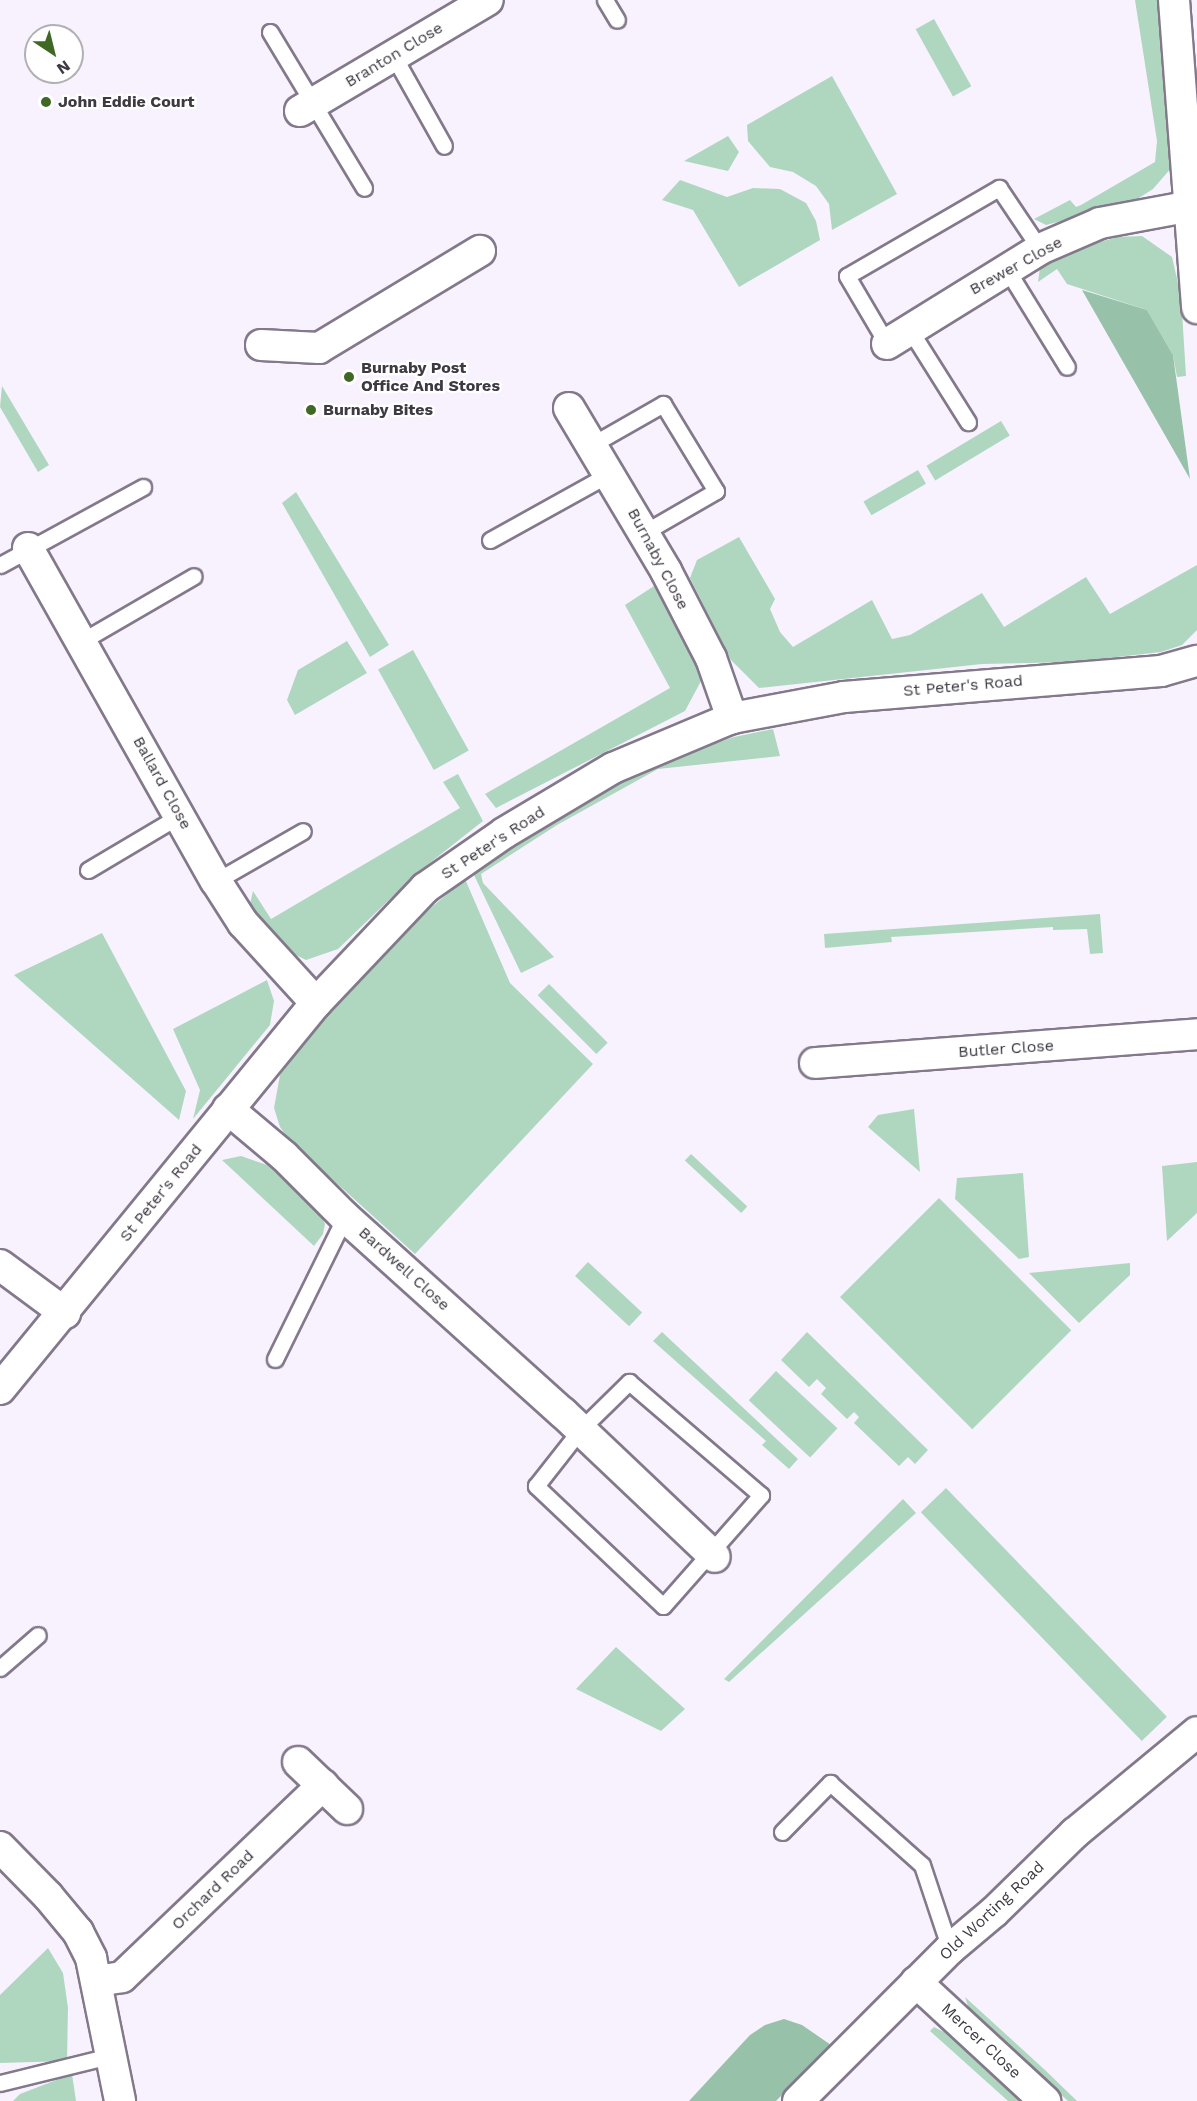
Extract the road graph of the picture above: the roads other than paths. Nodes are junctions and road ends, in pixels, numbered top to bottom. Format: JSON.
{"nodes":[{"id":1,"x":605,"y":0,"type":"edge"},
{"id":2,"x":1174,"y":0,"type":"edge"},
{"id":3,"x":478,"y":2,"type":"edge"},
{"id":4,"x":616,"y":20,"type":"dead end"},
{"id":5,"x":270,"y":32,"type":"dead end"},
{"id":6,"x":393,"y":55,"type":"junction"},
{"id":7,"x":306,"y":107,"type":"junction"},
{"id":8,"x":444,"y":146,"type":"dead end"},
{"id":9,"x":364,"y":188,"type":"dead end"},
{"id":10,"x":1191,"y":206,"type":"junction"},
{"id":11,"x":1040,"y":249,"type":"junction"},
{"id":12,"x":480,"y":251,"type":"dead end"},
{"id":13,"x":1005,"y":268,"type":"junction"},
{"id":14,"x":1197,"y":308,"type":"edge"},
{"id":15,"x":898,"y":337,"type":"junction"},
{"id":16,"x":261,"y":345,"type":"dead end"},
{"id":17,"x":1067,"y":367,"type":"dead end"},
{"id":18,"x":569,"y":408,"type":"dead end"},
{"id":19,"x":968,"y":422,"type":"dead end"},
{"id":20,"x":593,"y":444,"type":"junction"},
{"id":21,"x":611,"y":473,"type":"junction"},
{"id":22,"x":143,"y":487,"type":"dead end"},
{"id":23,"x":645,"y":532,"type":"junction"},
{"id":24,"x":490,"y":540,"type":"dead end"},
{"id":25,"x":28,"y":548,"type":"junction"},
{"id":26,"x":0,"y":565,"type":"edge"},
{"id":27,"x":194,"y":576,"type":"dead end"},
{"id":28,"x":82,"y":641,"type":"junction"},
{"id":29,"x":1197,"y":661,"type":"edge"},
{"id":30,"x":732,"y":718,"type":"junction"},
{"id":31,"x":179,"y":816,"type":"junction"},
{"id":32,"x":303,"y":831,"type":"dead end"},
{"id":33,"x":88,"y":870,"type":"dead end"},
{"id":34,"x":216,"y":881,"type":"junction"},
{"id":35,"x":316,"y":1003,"type":"junction"},
{"id":36,"x":1197,"y":1034,"type":"edge"},
{"id":37,"x":815,"y":1063,"type":"dead end"},
{"id":38,"x":228,"y":1109,"type":"junction"},
{"id":39,"x":345,"y":1217,"type":"junction"},
{"id":40,"x":0,"y":1265,"type":"edge"},
{"id":41,"x":65,"y":1313,"type":"junction"},
{"id":42,"x":275,"y":1359,"type":"dead end"},
{"id":43,"x":0,"y":1389,"type":"edge"},
{"id":44,"x":580,"y":1430,"type":"junction"},
{"id":45,"x":712,"y":1555,"type":"junction"},
{"id":46,"x":38,"y":1635,"type":"dead end"},
{"id":47,"x":0,"y":1668,"type":"edge"},
{"id":48,"x":1197,"y":1732,"type":"edge"},
{"id":49,"x":298,"y":1762,"type":"dead end"},
{"id":50,"x":323,"y":1785,"type":"junction"},
{"id":51,"x":347,"y":1809,"type":"dead end"},
{"id":52,"x":782,"y":1832,"type":"dead end"},
{"id":53,"x":0,"y":1847,"type":"edge"},
{"id":54,"x":950,"y":1949,"type":"junction"},
{"id":55,"x":97,"y":1981,"type":"junction"},
{"id":56,"x":916,"y":1982,"type":"junction"},
{"id":57,"x":114,"y":2055,"type":"junction"},
{"id":58,"x":0,"y":2087,"type":"edge"},
{"id":59,"x":120,"y":2101,"type":"edge"},
{"id":60,"x":798,"y":2101,"type":"edge"},
{"id":61,"x":1045,"y":2101,"type":"edge"}],
"edges":[{"from":1,"to":4,"type":"lane"},
{"from":2,"to":10,"type":"street"},
{"from":3,"to":6,"type":"street","name":"Branton Close"},
{"from":5,"to":7,"type":"lane"},
{"from":6,"to":7,"type":"street","name":"Branton Close"},
{"from":6,"to":8,"type":"lane"},
{"from":7,"to":9,"type":"lane"},
{"from":10,"to":11,"type":"street","name":"Brewer Close"},
{"from":10,"to":14,"type":"street"},
{"from":11,"to":13,"type":"street","name":"Brewer Close"},
{"from":11,"to":15,"type":"lane"},
{"from":12,"to":16,"type":"street"},
{"from":13,"to":15,"type":"street","name":"Brewer Close"},
{"from":13,"to":17,"type":"lane"},
{"from":15,"to":19,"type":"lane"},
{"from":18,"to":20,"type":"street","name":"Burnaby Close"},
{"from":20,"to":21,"type":"street","name":"Burnaby Close"},
{"from":20,"to":23,"type":"lane"},
{"from":21,"to":23,"type":"street","name":"Burnaby Close"},
{"from":21,"to":24,"type":"lane"},
{"from":22,"to":25,"type":"lane"},
{"from":23,"to":30,"type":"street","name":"Burnaby Close"},
{"from":25,"to":26,"type":"lane"},
{"from":25,"to":28,"type":"street","name":"Ballard Close"},
{"from":27,"to":28,"type":"lane"},
{"from":28,"to":31,"type":"street","name":"Ballard Close"},
{"from":29,"to":30,"type":"street","name":"St Peter's Road"},
{"from":30,"to":35,"type":"street","name":"St Peter's Road"},
{"from":31,"to":33,"type":"lane"},
{"from":31,"to":34,"type":"street","name":"Ballard Close"},
{"from":32,"to":34,"type":"lane"},
{"from":34,"to":35,"type":"street","name":"Ballard Close"},
{"from":35,"to":38,"type":"street","name":"St Peter's Road"},
{"from":36,"to":37,"type":"street","name":"Butler Close"},
{"from":38,"to":39,"type":"street","name":"Bardwell Close"},
{"from":38,"to":41,"type":"street","name":"St Peter's Road"},
{"from":39,"to":42,"type":"lane"},
{"from":39,"to":44,"type":"street","name":"Bardwell Close"},
{"from":40,"to":41,"type":"street"},
{"from":41,"to":43,"type":"street","name":"St Peter's Road"},
{"from":44,"to":45,"type":"street","name":"Bardwell Close"},
{"from":44,"to":45,"type":"lane"},
{"from":44,"to":45,"type":"lane"},
{"from":46,"to":47,"type":"lane"},
{"from":48,"to":54,"type":"street","name":"Old Worting Road"},
{"from":49,"to":50,"type":"street"},
{"from":50,"to":51,"type":"street"},
{"from":50,"to":55,"type":"street","name":"Orchard Road"},
{"from":52,"to":54,"type":"lane"},
{"from":53,"to":55,"type":"street"},
{"from":54,"to":56,"type":"street","name":"Old Worting Road"},
{"from":55,"to":57,"type":"street"},
{"from":56,"to":60,"type":"street","name":"Old Worting Road"},
{"from":56,"to":61,"type":"street","name":"Mercer Close"},
{"from":57,"to":58,"type":"lane"},
{"from":57,"to":59,"type":"street"}]}
